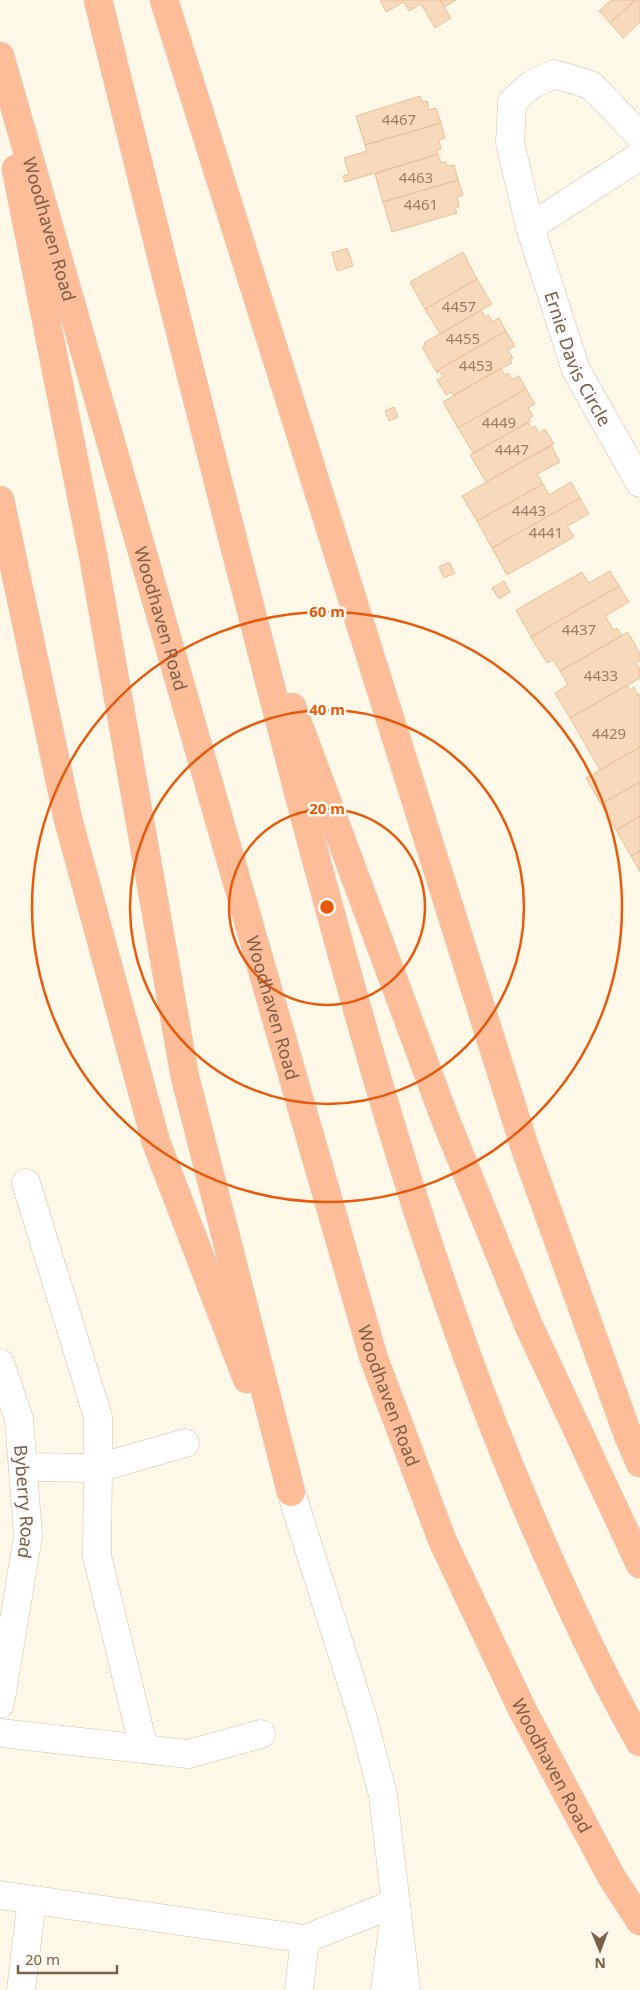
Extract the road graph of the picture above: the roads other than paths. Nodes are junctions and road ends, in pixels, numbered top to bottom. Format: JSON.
{"nodes":[{"id":1,"x":98,"y":0,"type":"edge"},
{"id":2,"x":164,"y":0,"type":"edge"},
{"id":3,"x":0,"y":56,"type":"edge"},
{"id":4,"x":0,"y":92,"type":"edge"},
{"id":5,"x":640,"y":136,"type":"edge"},
{"id":6,"x":640,"y":156,"type":"edge"},
{"id":7,"x":530,"y":227,"type":"junction"},
{"id":8,"x":640,"y":483,"type":"edge"},
{"id":9,"x":0,"y":500,"type":"edge"},
{"id":10,"x":236,"y":556,"type":"junction"},
{"id":11,"x":26,"y":1184,"type":"dead end"},
{"id":12,"x":0,"y":1363,"type":"edge"},
{"id":13,"x":185,"y":1443,"type":"dead end"},
{"id":14,"x":640,"y":1463,"type":"edge"},
{"id":15,"x":22,"y":1467,"type":"junction"},
{"id":16,"x":98,"y":1468,"type":"junction"},
{"id":17,"x":291,"y":1492,"type":"junction"},
{"id":18,"x":640,"y":1564,"type":"edge"},
{"id":19,"x":0,"y":1703,"type":"edge"},
{"id":20,"x":0,"y":1733,"type":"edge"},
{"id":21,"x":261,"y":1734,"type":"dead end"},
{"id":22,"x":640,"y":1742,"type":"edge"},
{"id":23,"x":144,"y":1749,"type":"junction"},
{"id":24,"x":0,"y":1895,"type":"edge"},
{"id":25,"x":32,"y":1900,"type":"junction"},
{"id":26,"x":396,"y":1903,"type":"junction"},
{"id":27,"x":640,"y":1921,"type":"edge"},
{"id":28,"x":305,"y":1939,"type":"junction"},
{"id":29,"x":20,"y":1990,"type":"edge"},
{"id":30,"x":299,"y":1990,"type":"edge"},
{"id":31,"x":385,"y":1990,"type":"edge"},
{"id":32,"x":406,"y":1990,"type":"edge"}],
"edges":[{"from":1,"to":10,"type":"highway"},
{"from":2,"to":14,"type":"highway"},
{"from":3,"to":27,"type":"highway","name":"Woodhaven Road"},
{"from":4,"to":17,"type":"highway"},
{"from":5,"to":7,"type":"street","name":"Ernie Davis Circle"},
{"from":6,"to":7,"type":"street"},
{"from":7,"to":8,"type":"street","name":"Ernie Davis Circle"},
{"from":9,"to":17,"type":"highway"},
{"from":10,"to":18,"type":"highway"},
{"from":10,"to":22,"type":"highway"},
{"from":11,"to":16,"type":"street"},
{"from":12,"to":15,"type":"street","name":"Byberry Road"},
{"from":13,"to":16,"type":"street"},
{"from":15,"to":16,"type":"street"},
{"from":15,"to":19,"type":"street","name":"Byberry Road"},
{"from":16,"to":23,"type":"street"},
{"from":17,"to":26,"type":"street"},
{"from":20,"to":23,"type":"street"},
{"from":21,"to":23,"type":"street"},
{"from":24,"to":25,"type":"street"},
{"from":25,"to":28,"type":"street"},
{"from":25,"to":29,"type":"street"},
{"from":26,"to":28,"type":"street"},
{"from":26,"to":31,"type":"street"},
{"from":26,"to":32,"type":"street"},
{"from":28,"to":30,"type":"street"}]}
